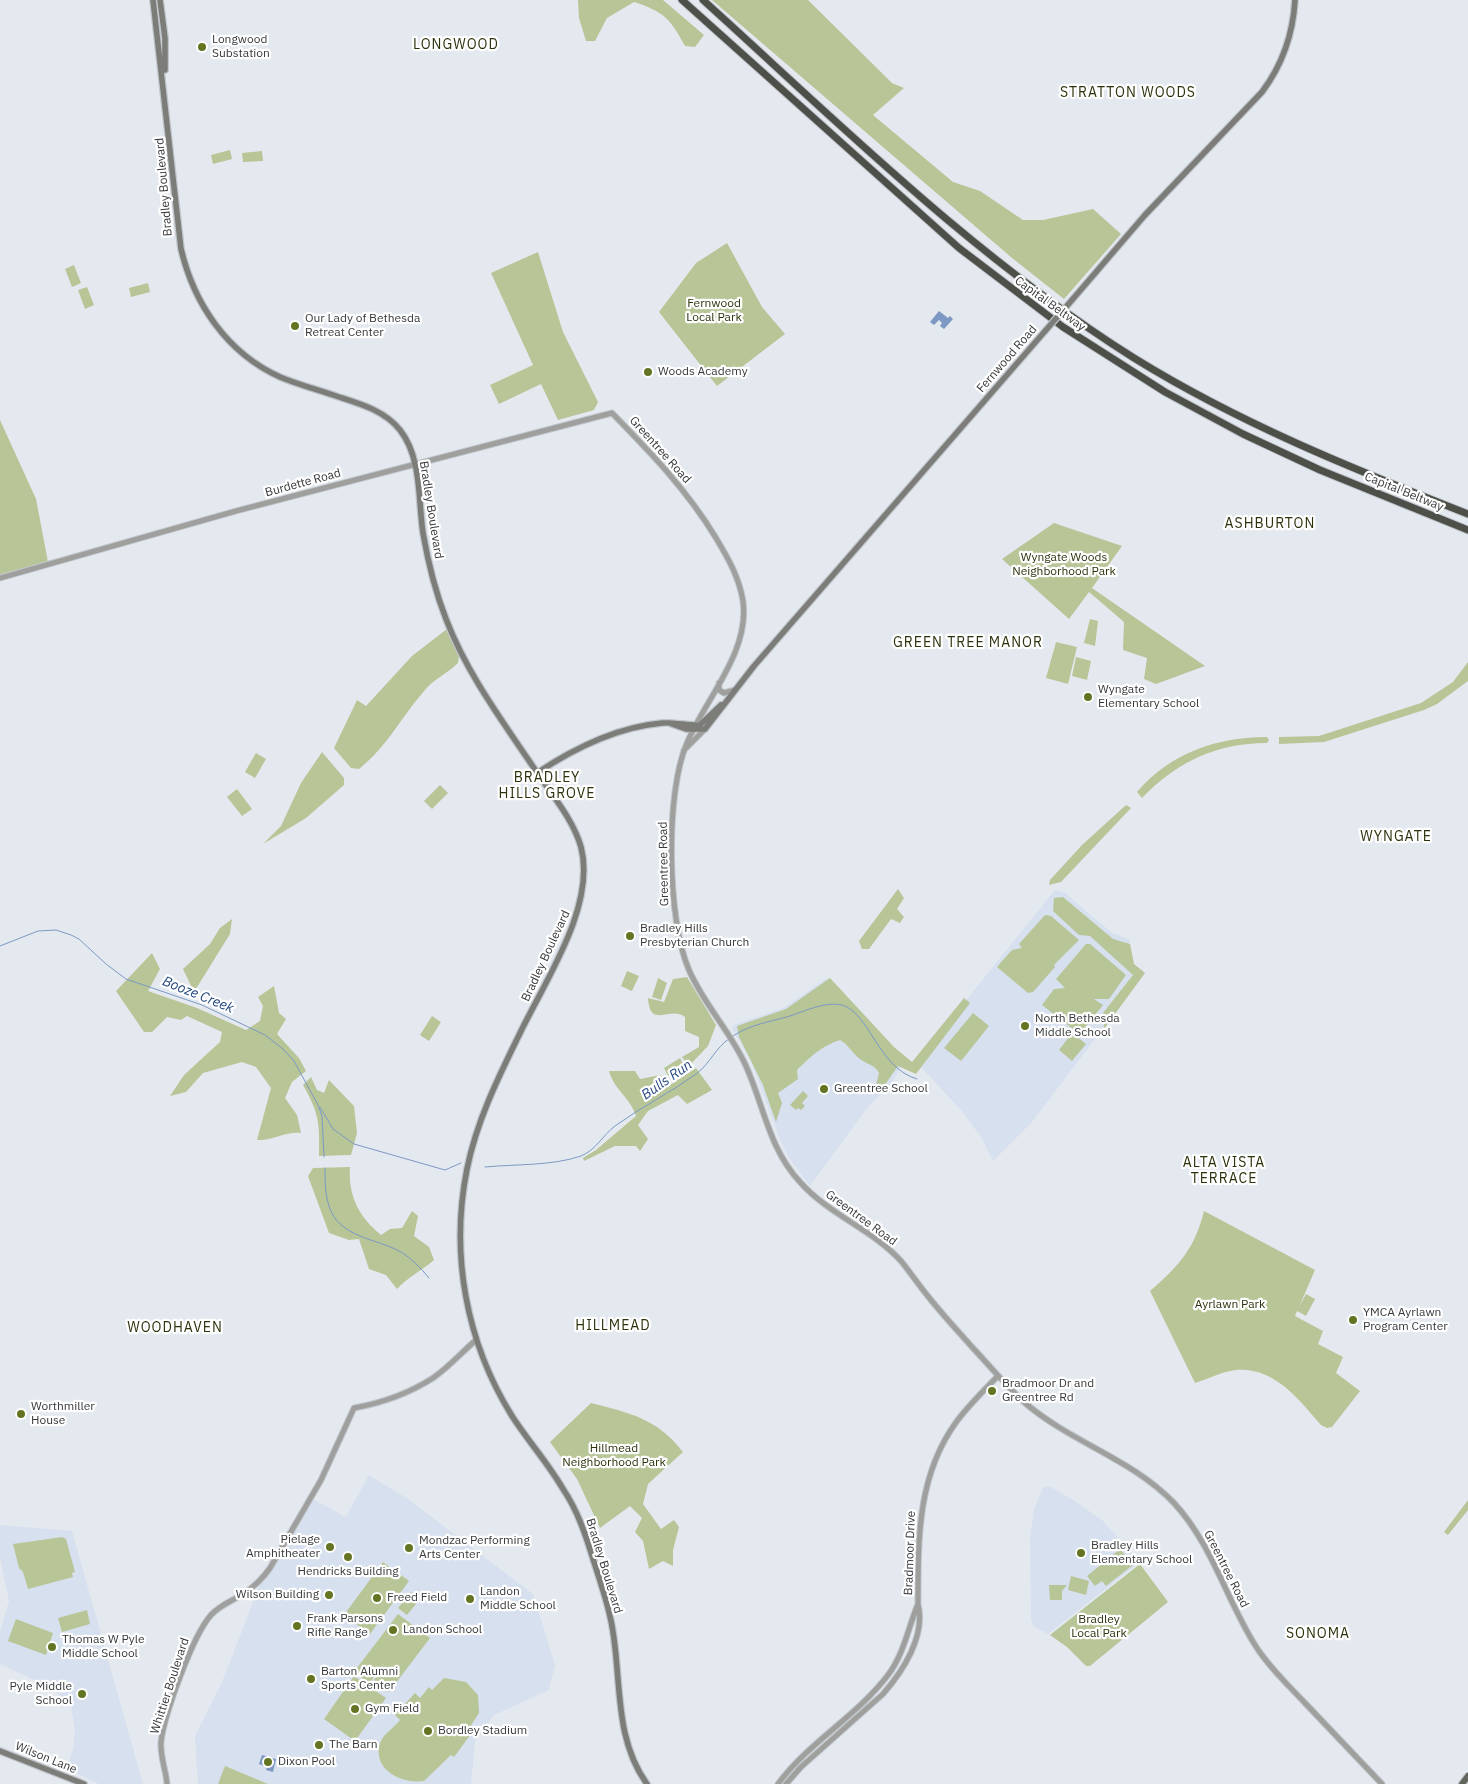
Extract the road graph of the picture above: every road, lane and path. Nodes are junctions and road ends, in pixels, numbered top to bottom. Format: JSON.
{"nodes":[{"id":1,"x":153,"y":0,"type":"edge"},
{"id":2,"x":160,"y":0,"type":"edge"},
{"id":3,"x":682,"y":0,"type":"edge"},
{"id":4,"x":703,"y":0,"type":"edge"},
{"id":5,"x":1295,"y":0,"type":"edge"},
{"id":6,"x":165,"y":98,"type":"junction"},
{"id":7,"x":612,"y":413,"type":"joint"},
{"id":8,"x":415,"y":464,"type":"junction"},
{"id":9,"x":1468,"y":514,"type":"edge"},
{"id":10,"x":1468,"y":530,"type":"edge"},
{"id":11,"x":0,"y":578,"type":"edge"},
{"id":12,"x":719,"y":682,"type":"junction"},
{"id":13,"x":735,"y":690,"type":"junction"},
{"id":14,"x":728,"y":698,"type":"junction"},
{"id":15,"x":694,"y":728,"type":"junction"},
{"id":16,"x":705,"y":729,"type":"junction"},
{"id":17,"x":684,"y":750,"type":"junction"},
{"id":18,"x":537,"y":773,"type":"junction"},
{"id":19,"x":476,"y":1340,"type":"junction"},
{"id":20,"x":998,"y":1376,"type":"junction"},
{"id":21,"x":918,"y":1604,"type":"junction"},
{"id":22,"x":0,"y":1751,"type":"edge"},
{"id":23,"x":1468,"y":1776,"type":"edge"},
{"id":24,"x":84,"y":1784,"type":"edge"},
{"id":25,"x":167,"y":1784,"type":"edge"},
{"id":26,"x":647,"y":1784,"type":"edge"},
{"id":27,"x":778,"y":1784,"type":"edge"},
{"id":28,"x":786,"y":1784,"type":"edge"},
{"id":29,"x":1382,"y":1784,"type":"edge"},
{"id":30,"x":1462,"y":1784,"type":"edge"}],
"edges":[{"from":1,"to":6,"type":"main road","name":"Bradley Boulevard"},
{"from":2,"to":6,"type":"main road","name":"Bradley Boulevard"},
{"from":3,"to":10,"type":"highway","name":"Capital Beltway"},
{"from":4,"to":9,"type":"highway","name":"Capital Beltway"},
{"from":5,"to":13,"type":"main road","name":"Fernwood Road","bridge":true},
{"from":6,"to":8,"type":"main road","name":"Bradley Boulevard"},
{"from":7,"to":8,"type":"street","name":"Burdette Road"},
{"from":7,"to":12,"type":"street","name":"Greentree Road"},
{"from":8,"to":11,"type":"street","name":"Burdette Road"},
{"from":8,"to":18,"type":"main road","name":"Bradley Boulevard"},
{"from":12,"to":13,"type":"street"},
{"from":12,"to":15,"type":"street","name":"Greentree Road"},
{"from":13,"to":14,"type":"main road","name":"Fernwood Road"},
{"from":14,"to":15,"type":"main road","name":"Fernwood Road"},
{"from":14,"to":16,"type":"main road","name":"Fernwood Road"},
{"from":15,"to":16,"type":"main road"},
{"from":15,"to":17,"type":"street","name":"Greentree Road"},
{"from":15,"to":18,"type":"main road"},
{"from":16,"to":17,"type":"street"},
{"from":17,"to":20,"type":"street","name":"Greentree Road"},
{"from":18,"to":19,"type":"main road","name":"Bradley Boulevard"},
{"from":19,"to":25,"type":"street","name":"Whittier Boulevard"},
{"from":19,"to":26,"type":"main road","name":"Bradley Boulevard"},
{"from":20,"to":21,"type":"street","name":"Bradmoor Drive"},
{"from":20,"to":29,"type":"street","name":"Greentree Road"},
{"from":21,"to":27,"type":"street","name":"Bradmoor Drive"},
{"from":21,"to":28,"type":"street","name":"Bradmoor Drive"},
{"from":22,"to":24,"type":"main road","name":"Wilson Lane"},
{"from":23,"to":30,"type":"main road"}]}
